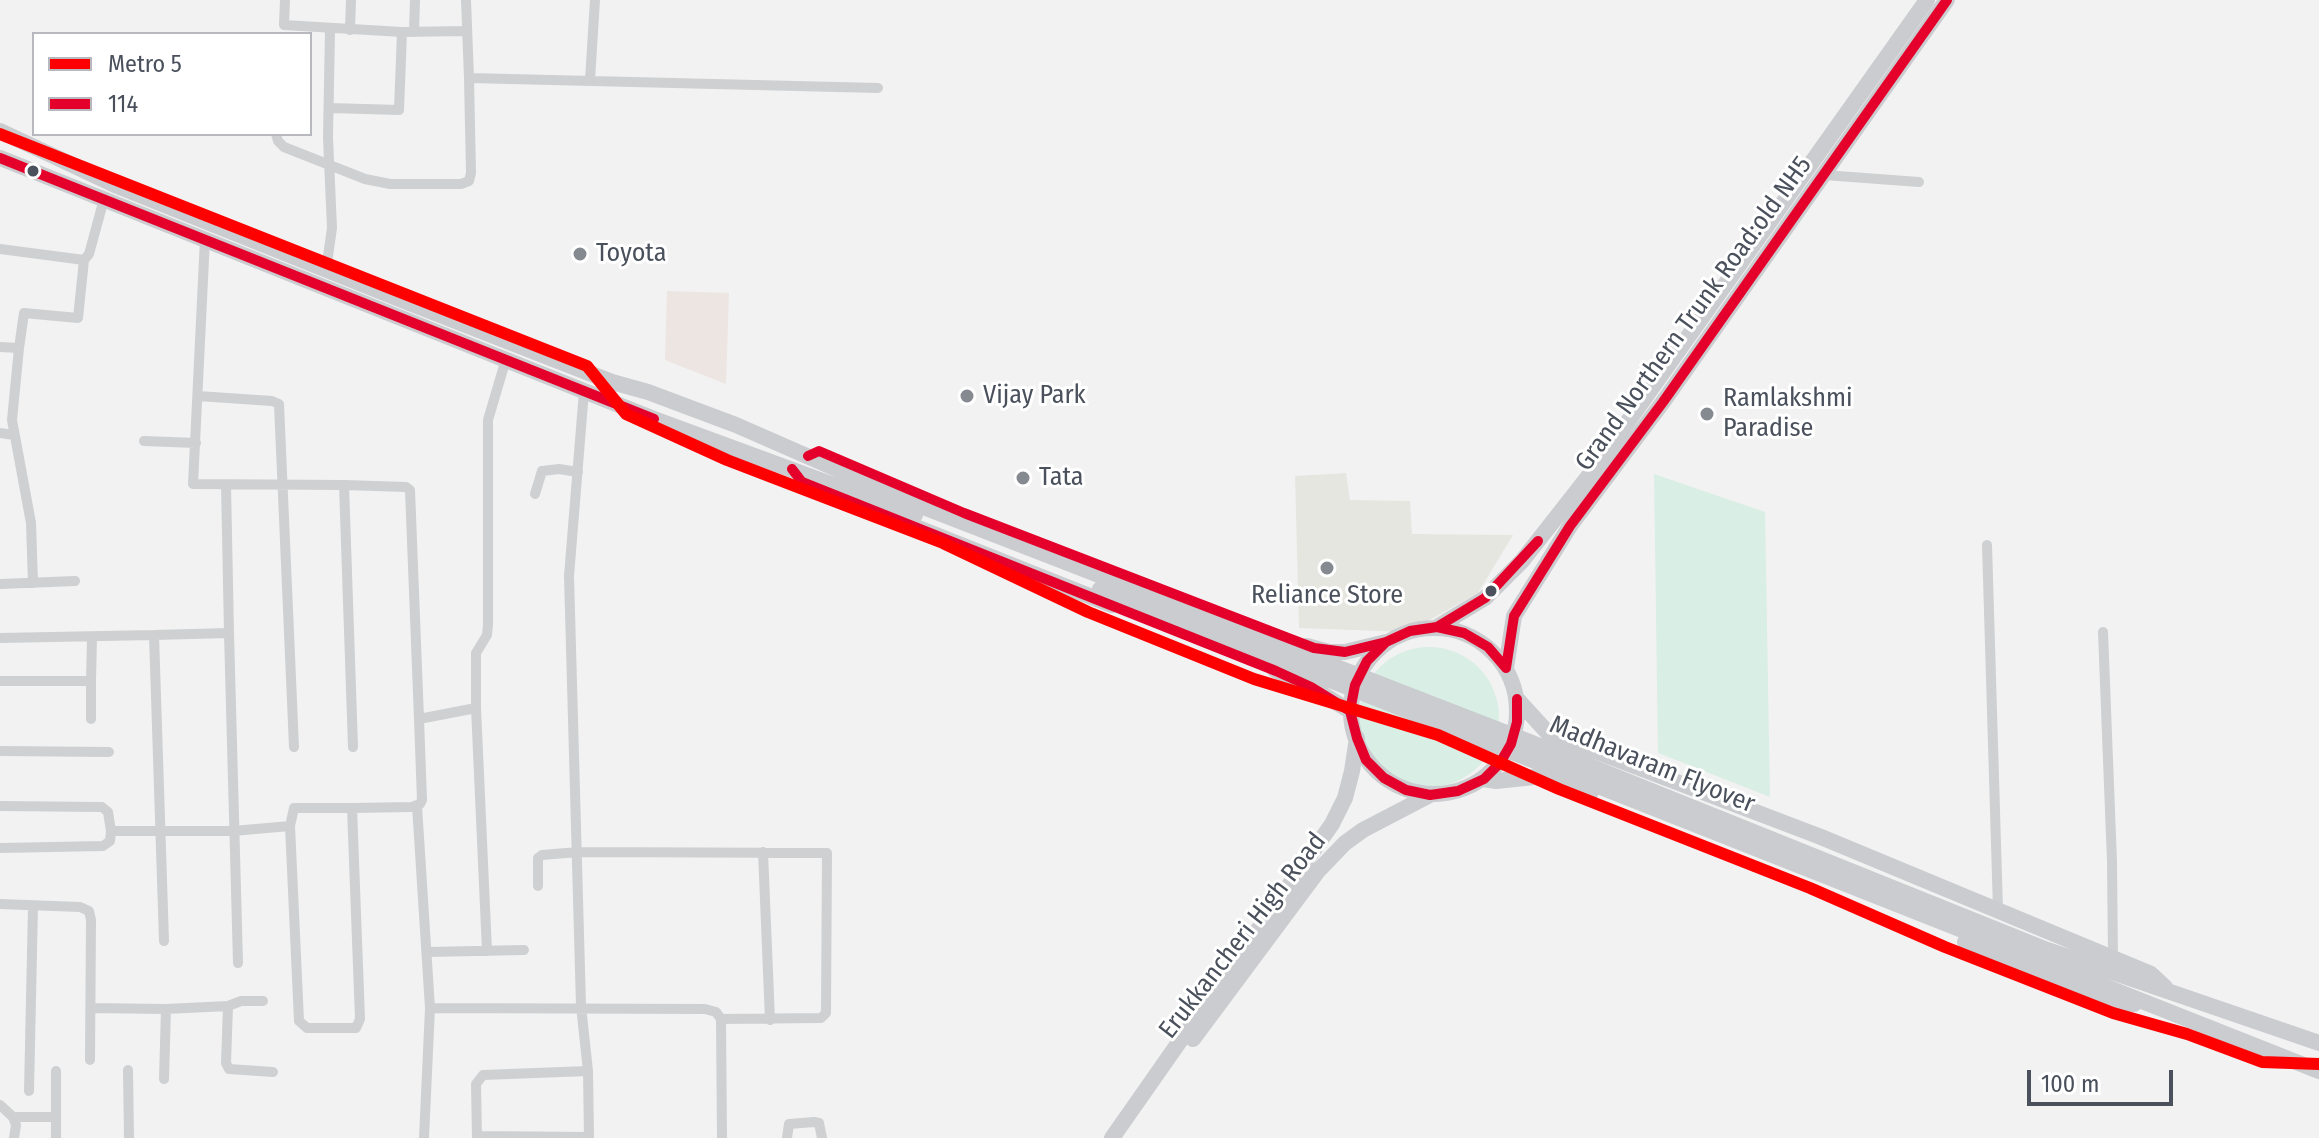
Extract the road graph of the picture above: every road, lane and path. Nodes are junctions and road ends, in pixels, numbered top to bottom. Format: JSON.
{"nodes":[{"id":1,"x":285,"y":0,"type":"edge"},
{"id":2,"x":351,"y":0,"type":"edge"},
{"id":3,"x":415,"y":0,"type":"edge"},
{"id":4,"x":466,"y":0,"type":"edge"},
{"id":5,"x":595,"y":0,"type":"edge"},
{"id":6,"x":1927,"y":0,"type":"edge"},
{"id":7,"x":1947,"y":0,"type":"edge"},
{"id":8,"x":284,"y":30,"type":"edge"},
{"id":9,"x":330,"y":30,"type":"junction"},
{"id":10,"x":350,"y":30,"type":"junction"},
{"id":11,"x":465,"y":31,"type":"junction"},
{"id":12,"x":408,"y":32,"type":"junction"},
{"id":13,"x":469,"y":78,"type":"junction"},
{"id":14,"x":590,"y":80,"type":"junction"},
{"id":15,"x":878,"y":88,"type":"dead end"},
{"id":16,"x":330,"y":108,"type":"junction"},
{"id":17,"x":0,"y":131,"type":"edge"},
{"id":18,"x":277,"y":136,"type":"edge"},
{"id":19,"x":0,"y":158,"type":"edge"},
{"id":20,"x":329,"y":164,"type":"junction"},
{"id":21,"x":1824,"y":175,"type":"junction"},
{"id":22,"x":1919,"y":182,"type":"dead end"},
{"id":23,"x":104,"y":199,"type":"junction"},
{"id":24,"x":205,"y":239,"type":"junction"},
{"id":25,"x":0,"y":249,"type":"edge"},
{"id":26,"x":84,"y":260,"type":"junction"},
{"id":27,"x":326,"y":270,"type":"junction"},
{"id":28,"x":0,"y":347,"type":"edge"},
{"id":29,"x":19,"y":348,"type":"junction"},
{"id":30,"x":506,"y":359,"type":"junction"},
{"id":31,"x":584,"y":391,"type":"junction"},
{"id":32,"x":198,"y":396,"type":"junction"},
{"id":33,"x":0,"y":433,"type":"edge"},
{"id":34,"x":14,"y":435,"type":"junction"},
{"id":35,"x":144,"y":441,"type":"dead end"},
{"id":36,"x":196,"y":443,"type":"junction"},
{"id":37,"x":815,"y":465,"type":"junction"},
{"id":38,"x":792,"y":469,"type":"junction"},
{"id":39,"x":578,"y":472,"type":"junction"},
{"id":40,"x":226,"y":485,"type":"junction"},
{"id":41,"x":283,"y":485,"type":"junction"},
{"id":42,"x":344,"y":485,"type":"junction"},
{"id":43,"x":535,"y":494,"type":"dead end"},
{"id":44,"x":1987,"y":545,"type":"dead end"},
{"id":45,"x":75,"y":581,"type":"dead end"},
{"id":46,"x":33,"y":583,"type":"junction"},
{"id":47,"x":0,"y":584,"type":"edge"},
{"id":48,"x":1437,"y":627,"type":"junction"},
{"id":49,"x":2103,"y":632,"type":"dead end"},
{"id":50,"x":229,"y":633,"type":"junction"},
{"id":51,"x":154,"y":635,"type":"junction"},
{"id":52,"x":0,"y":638,"type":"edge"},
{"id":53,"x":92,"y":638,"type":"junction"},
{"id":54,"x":1386,"y":642,"type":"junction"},
{"id":55,"x":1506,"y":668,"type":"junction"},
{"id":56,"x":0,"y":681,"type":"edge"},
{"id":57,"x":91,"y":681,"type":"junction"},
{"id":58,"x":1517,"y":699,"type":"junction"},
{"id":59,"x":476,"y":708,"type":"junction"},
{"id":60,"x":1350,"y":711,"type":"junction"},
{"id":61,"x":91,"y":719,"type":"dead end"},
{"id":62,"x":419,"y":719,"type":"junction"},
{"id":63,"x":1357,"y":738,"type":"junction"},
{"id":64,"x":294,"y":747,"type":"dead end"},
{"id":65,"x":353,"y":747,"type":"dead end"},
{"id":66,"x":0,"y":751,"type":"edge"},
{"id":67,"x":109,"y":752,"type":"dead end"},
{"id":68,"x":1484,"y":779,"type":"junction"},
{"id":69,"x":1430,"y":795,"type":"junction"},
{"id":70,"x":0,"y":806,"type":"edge"},
{"id":71,"x":417,"y":806,"type":"junction"},
{"id":72,"x":352,"y":808,"type":"junction"},
{"id":73,"x":1338,"y":813,"type":"junction"},
{"id":74,"x":290,"y":826,"type":"junction"},
{"id":75,"x":111,"y":831,"type":"junction"},
{"id":76,"x":233,"y":831,"type":"junction"},
{"id":77,"x":161,"y":832,"type":"junction"},
{"id":78,"x":1360,"y":832,"type":"junction"},
{"id":79,"x":0,"y":848,"type":"edge"},
{"id":80,"x":578,"y":852,"type":"junction"},
{"id":81,"x":763,"y":852,"type":"junction"},
{"id":82,"x":538,"y":886,"type":"dead end"},
{"id":83,"x":0,"y":904,"type":"edge"},
{"id":84,"x":33,"y":906,"type":"junction"},
{"id":85,"x":1998,"y":910,"type":"junction"},
{"id":86,"x":164,"y":941,"type":"dead end"},
{"id":87,"x":524,"y":950,"type":"dead end"},
{"id":88,"x":487,"y":951,"type":"junction"},
{"id":89,"x":427,"y":952,"type":"junction"},
{"id":90,"x":2113,"y":959,"type":"junction"},
{"id":91,"x":238,"y":963,"type":"dead end"},
{"id":92,"x":2125,"y":987,"type":"junction"},
{"id":93,"x":2167,"y":989,"type":"junction"},
{"id":94,"x":263,"y":1001,"type":"dead end"},
{"id":95,"x":2148,"y":1005,"type":"junction"},
{"id":96,"x":228,"y":1006,"type":"junction"},
{"id":97,"x":581,"y":1006,"type":"junction"},
{"id":98,"x":91,"y":1008,"type":"junction"},
{"id":99,"x":430,"y":1008,"type":"junction"},
{"id":100,"x":166,"y":1009,"type":"junction"},
{"id":101,"x":721,"y":1019,"type":"junction"},
{"id":102,"x":770,"y":1020,"type":"junction"},
{"id":103,"x":2319,"y":1043,"type":"edge"},
{"id":104,"x":90,"y":1060,"type":"dead end"},
{"id":105,"x":128,"y":1070,"type":"dead end"},
{"id":106,"x":56,"y":1071,"type":"dead end"},
{"id":107,"x":588,"y":1071,"type":"junction"},
{"id":108,"x":2319,"y":1071,"type":"edge"},
{"id":109,"x":273,"y":1072,"type":"dead end"},
{"id":110,"x":164,"y":1079,"type":"dead end"},
{"id":111,"x":29,"y":1091,"type":"dead end"},
{"id":112,"x":0,"y":1105,"type":"edge"},
{"id":113,"x":13,"y":1117,"type":"junction"},
{"id":114,"x":56,"y":1117,"type":"junction"},
{"id":115,"x":477,"y":1137,"type":"edge"},
{"id":116,"x":14,"y":1138,"type":"edge"},
{"id":117,"x":56,"y":1138,"type":"edge"},
{"id":118,"x":129,"y":1138,"type":"edge"},
{"id":119,"x":424,"y":1138,"type":"edge"},
{"id":120,"x":589,"y":1138,"type":"edge"},
{"id":121,"x":722,"y":1138,"type":"edge"},
{"id":122,"x":787,"y":1138,"type":"edge"},
{"id":123,"x":822,"y":1138,"type":"edge"},
{"id":124,"x":1112,"y":1138,"type":"edge"},
{"id":125,"x":1121,"y":1138,"type":"edge"}],
"edges":[{"from":1,"to":8,"type":"street"},
{"from":2,"to":10,"type":"street"},
{"from":3,"to":12,"type":"street"},
{"from":4,"to":11,"type":"street"},
{"from":5,"to":14,"type":"street"},
{"from":6,"to":48,"type":"main road"},
{"from":7,"to":21,"type":"main road","name":"Grand Northern Trunk Road:old NH5"},
{"from":8,"to":9,"type":"street"},
{"from":9,"to":10,"type":"street"},
{"from":9,"to":16,"type":"street"},
{"from":10,"to":12,"type":"street"},
{"from":11,"to":12,"type":"street"},
{"from":11,"to":13,"type":"street"},
{"from":12,"to":16,"type":"street"},
{"from":13,"to":14,"type":"street"},
{"from":13,"to":20,"type":"street"},
{"from":14,"to":15,"type":"street"},
{"from":16,"to":20,"type":"street"},
{"from":17,"to":27,"type":"main road"},
{"from":18,"to":20,"type":"street"},
{"from":19,"to":23,"type":"main road"},
{"from":20,"to":27,"type":"street"},
{"from":21,"to":22,"type":"street"},
{"from":21,"to":55,"type":"main road","name":"Grand Northern Trunk Road:old NH5"},
{"from":23,"to":24,"type":"main road"},
{"from":23,"to":26,"type":"street"},
{"from":24,"to":30,"type":"main road"},
{"from":24,"to":32,"type":"street"},
{"from":25,"to":26,"type":"street"},
{"from":26,"to":29,"type":"street"},
{"from":27,"to":37,"type":"main road"},
{"from":28,"to":29,"type":"street"},
{"from":29,"to":34,"type":"street"},
{"from":30,"to":31,"type":"main road"},
{"from":30,"to":59,"type":"street"},
{"from":31,"to":38,"type":"main road"},
{"from":31,"to":39,"type":"street"},
{"from":32,"to":36,"type":"street"},
{"from":32,"to":41,"type":"street"},
{"from":33,"to":34,"type":"street"},
{"from":34,"to":46,"type":"street"},
{"from":35,"to":36,"type":"street"},
{"from":36,"to":40,"type":"street"},
{"from":37,"to":38,"type":"main road","name":"Madhavaram Flyover"},
{"from":37,"to":54,"type":"main road"},
{"from":37,"to":92,"type":"main road","name":"Madhavaram Flyover"},
{"from":38,"to":60,"type":"main road"},
{"from":39,"to":43,"type":"street"},
{"from":39,"to":80,"type":"street"},
{"from":40,"to":41,"type":"street"},
{"from":40,"to":50,"type":"street"},
{"from":41,"to":42,"type":"street"},
{"from":41,"to":64,"type":"street"},
{"from":42,"to":62,"type":"street"},
{"from":42,"to":65,"type":"street"},
{"from":44,"to":85,"type":"street"},
{"from":45,"to":46,"type":"street"},
{"from":46,"to":47,"type":"street"},
{"from":48,"to":54,"type":"main road"},
{"from":48,"to":55,"type":"main road"},
{"from":49,"to":90,"type":"street"},
{"from":50,"to":51,"type":"street"},
{"from":50,"to":76,"type":"street"},
{"from":51,"to":53,"type":"street"},
{"from":51,"to":77,"type":"street"},
{"from":52,"to":53,"type":"street"},
{"from":53,"to":57,"type":"street"},
{"from":54,"to":60,"type":"main road"},
{"from":55,"to":58,"type":"main road"},
{"from":56,"to":57,"type":"street"},
{"from":57,"to":61,"type":"street"},
{"from":58,"to":68,"type":"main road"},
{"from":58,"to":85,"type":"main road"},
{"from":59,"to":62,"type":"street"},
{"from":59,"to":88,"type":"street"},
{"from":60,"to":63,"type":"main road"},
{"from":62,"to":71,"type":"street"},
{"from":63,"to":69,"type":"main road"},
{"from":63,"to":73,"type":"main road"},
{"from":66,"to":67,"type":"street"},
{"from":68,"to":69,"type":"main road"},
{"from":68,"to":95,"type":"main road"},
{"from":69,"to":78,"type":"main road","name":"Erukkancheri High Road"},
{"from":70,"to":75,"type":"street"},
{"from":71,"to":72,"type":"street"},
{"from":71,"to":89,"type":"street"},
{"from":72,"to":74,"type":"street"},
{"from":72,"to":74,"type":"street"},
{"from":73,"to":78,"type":"main road"},
{"from":73,"to":124,"type":"main road"},
{"from":74,"to":76,"type":"street"},
{"from":75,"to":77,"type":"street"},
{"from":75,"to":79,"type":"street"},
{"from":76,"to":77,"type":"street"},
{"from":76,"to":91,"type":"street"},
{"from":77,"to":86,"type":"street"},
{"from":78,"to":125,"type":"main road","name":"Erukkancheri High Road"},
{"from":80,"to":81,"type":"street"},
{"from":80,"to":82,"type":"street"},
{"from":80,"to":97,"type":"street"},
{"from":81,"to":102,"type":"street"},
{"from":81,"to":102,"type":"street"},
{"from":83,"to":84,"type":"street"},
{"from":84,"to":98,"type":"street"},
{"from":84,"to":111,"type":"street"},
{"from":85,"to":90,"type":"main road"},
{"from":87,"to":88,"type":"street"},
{"from":88,"to":89,"type":"street"},
{"from":89,"to":99,"type":"street"},
{"from":90,"to":93,"type":"main road"},
{"from":92,"to":93,"type":"main road","name":"Madhavaram Flyover"},
{"from":92,"to":95,"type":"main road","name":"Madhavaram Flyover"},
{"from":93,"to":103,"type":"main road"},
{"from":94,"to":96,"type":"street"},
{"from":95,"to":108,"type":"main road","name":"Madhavaram Flyover"},
{"from":96,"to":100,"type":"street"},
{"from":96,"to":109,"type":"street"},
{"from":97,"to":99,"type":"street"},
{"from":97,"to":101,"type":"street"},
{"from":97,"to":107,"type":"street"},
{"from":98,"to":100,"type":"street"},
{"from":98,"to":104,"type":"street"},
{"from":99,"to":119,"type":"street"},
{"from":100,"to":110,"type":"street"},
{"from":101,"to":102,"type":"street"},
{"from":101,"to":121,"type":"street"},
{"from":105,"to":118,"type":"street"},
{"from":106,"to":114,"type":"street"},
{"from":107,"to":115,"type":"street"},
{"from":107,"to":120,"type":"street"},
{"from":112,"to":113,"type":"street"},
{"from":113,"to":114,"type":"street"},
{"from":113,"to":116,"type":"street"},
{"from":114,"to":117,"type":"street"},
{"from":115,"to":120,"type":"street"},
{"from":122,"to":123,"type":"street"}]}
